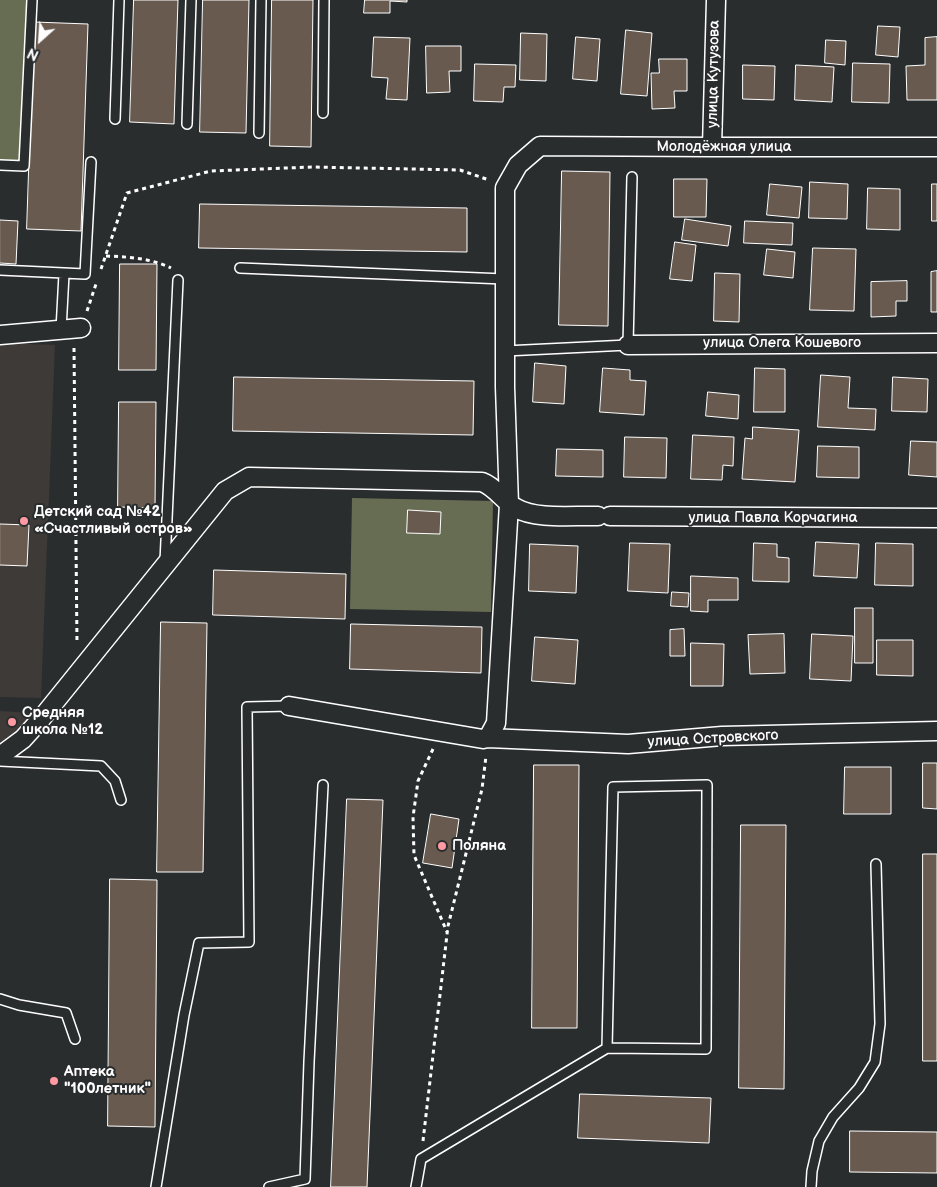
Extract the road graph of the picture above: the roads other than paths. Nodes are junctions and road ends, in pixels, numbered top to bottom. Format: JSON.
{"nodes":[{"id":1,"x":32,"y":0,"type":"edge"},
{"id":2,"x":119,"y":0,"type":"edge"},
{"id":3,"x":191,"y":0,"type":"edge"},
{"id":4,"x":261,"y":0,"type":"edge"},
{"id":5,"x":324,"y":0,"type":"edge"},
{"id":6,"x":716,"y":0,"type":"edge"},
{"id":7,"x":324,"y":114,"type":"dead end"},
{"id":8,"x":115,"y":119,"type":"dead end"},
{"id":9,"x":186,"y":124,"type":"dead end"},
{"id":10,"x":259,"y":133,"type":"dead end"},
{"id":11,"x":937,"y":147,"type":"edge"},
{"id":12,"x":712,"y":148,"type":"junction"},
{"id":13,"x":91,"y":162,"type":"dead end"},
{"id":14,"x":0,"y":165,"type":"edge"},
{"id":15,"x":632,"y":177,"type":"dead end"},
{"id":16,"x":240,"y":268,"type":"dead end"},
{"id":17,"x":0,"y":270,"type":"edge"},
{"id":18,"x":64,"y":274,"type":"junction"},
{"id":19,"x":504,"y":279,"type":"junction"},
{"id":20,"x":178,"y":280,"type":"road end"},
{"id":21,"x":72,"y":329,"type":"joint"},
{"id":22,"x":0,"y":335,"type":"edge"},
{"id":23,"x":937,"y":343,"type":"edge"},
{"id":24,"x":628,"y":345,"type":"junction"},
{"id":25,"x":505,"y":351,"type":"junction"},
{"id":26,"x":509,"y":504,"type":"junction"},
{"id":27,"x":937,"y":518,"type":"edge"},
{"id":28,"x":165,"y":565,"type":"junction"},
{"id":29,"x":289,"y":706,"type":"joint"},
{"id":30,"x":937,"y":731,"type":"edge"},
{"id":31,"x":488,"y":738,"type":"junction"},
{"id":32,"x":0,"y":756,"type":"edge"},
{"id":33,"x":0,"y":761,"type":"edge"},
{"id":34,"x":324,"y":785,"type":"dead end"},
{"id":35,"x":122,"y":800,"type":"dead end"},
{"id":36,"x":876,"y":864,"type":"dead end"},
{"id":37,"x":0,"y":998,"type":"edge"},
{"id":38,"x":75,"y":1039,"type":"dead end"},
{"id":39,"x":607,"y":1048,"type":"junction"},
{"id":40,"x":156,"y":1187,"type":"edge"},
{"id":41,"x":269,"y":1187,"type":"edge"},
{"id":42,"x":416,"y":1187,"type":"edge"},
{"id":43,"x":811,"y":1187,"type":"edge"}],
"edges":[{"from":1,"to":14,"type":"lane"},
{"from":2,"to":8,"type":"lane"},
{"from":3,"to":9,"type":"lane"},
{"from":4,"to":10,"type":"lane"},
{"from":5,"to":7,"type":"lane"},
{"from":6,"to":12,"type":"street","name":"улица Кутузова"},
{"from":11,"to":12,"type":"street","name":"Молодёжная улица"},
{"from":12,"to":19,"type":"street","name":"Молодёжная улица"},
{"from":13,"to":18,"type":"lane"},
{"from":15,"to":24,"type":"lane"},
{"from":16,"to":19,"type":"lane"},
{"from":17,"to":18,"type":"lane"},
{"from":18,"to":21,"type":"lane"},
{"from":19,"to":25,"type":"street"},
{"from":20,"to":28,"type":"lane"},
{"from":21,"to":22,"type":"street"},
{"from":23,"to":24,"type":"street","name":"улица Олега Кошевого"},
{"from":24,"to":25,"type":"lane"},
{"from":25,"to":26,"type":"street"},
{"from":26,"to":27,"type":"street","name":"улица Павла Корчагина"},
{"from":26,"to":28,"type":"street","name":"улица Павла Корчагина"},
{"from":26,"to":31,"type":"street"},
{"from":28,"to":32,"type":"street","name":"улица Павла Корчагина"},
{"from":29,"to":31,"type":"street","name":"улица Островского"},
{"from":29,"to":40,"type":"lane"},
{"from":30,"to":31,"type":"street","name":"улица Островского"},
{"from":33,"to":35,"type":"lane"},
{"from":34,"to":41,"type":"lane"},
{"from":36,"to":43,"type":"lane"},
{"from":37,"to":38,"type":"lane"},
{"from":39,"to":39,"type":"lane"},
{"from":39,"to":42,"type":"lane"}]}
